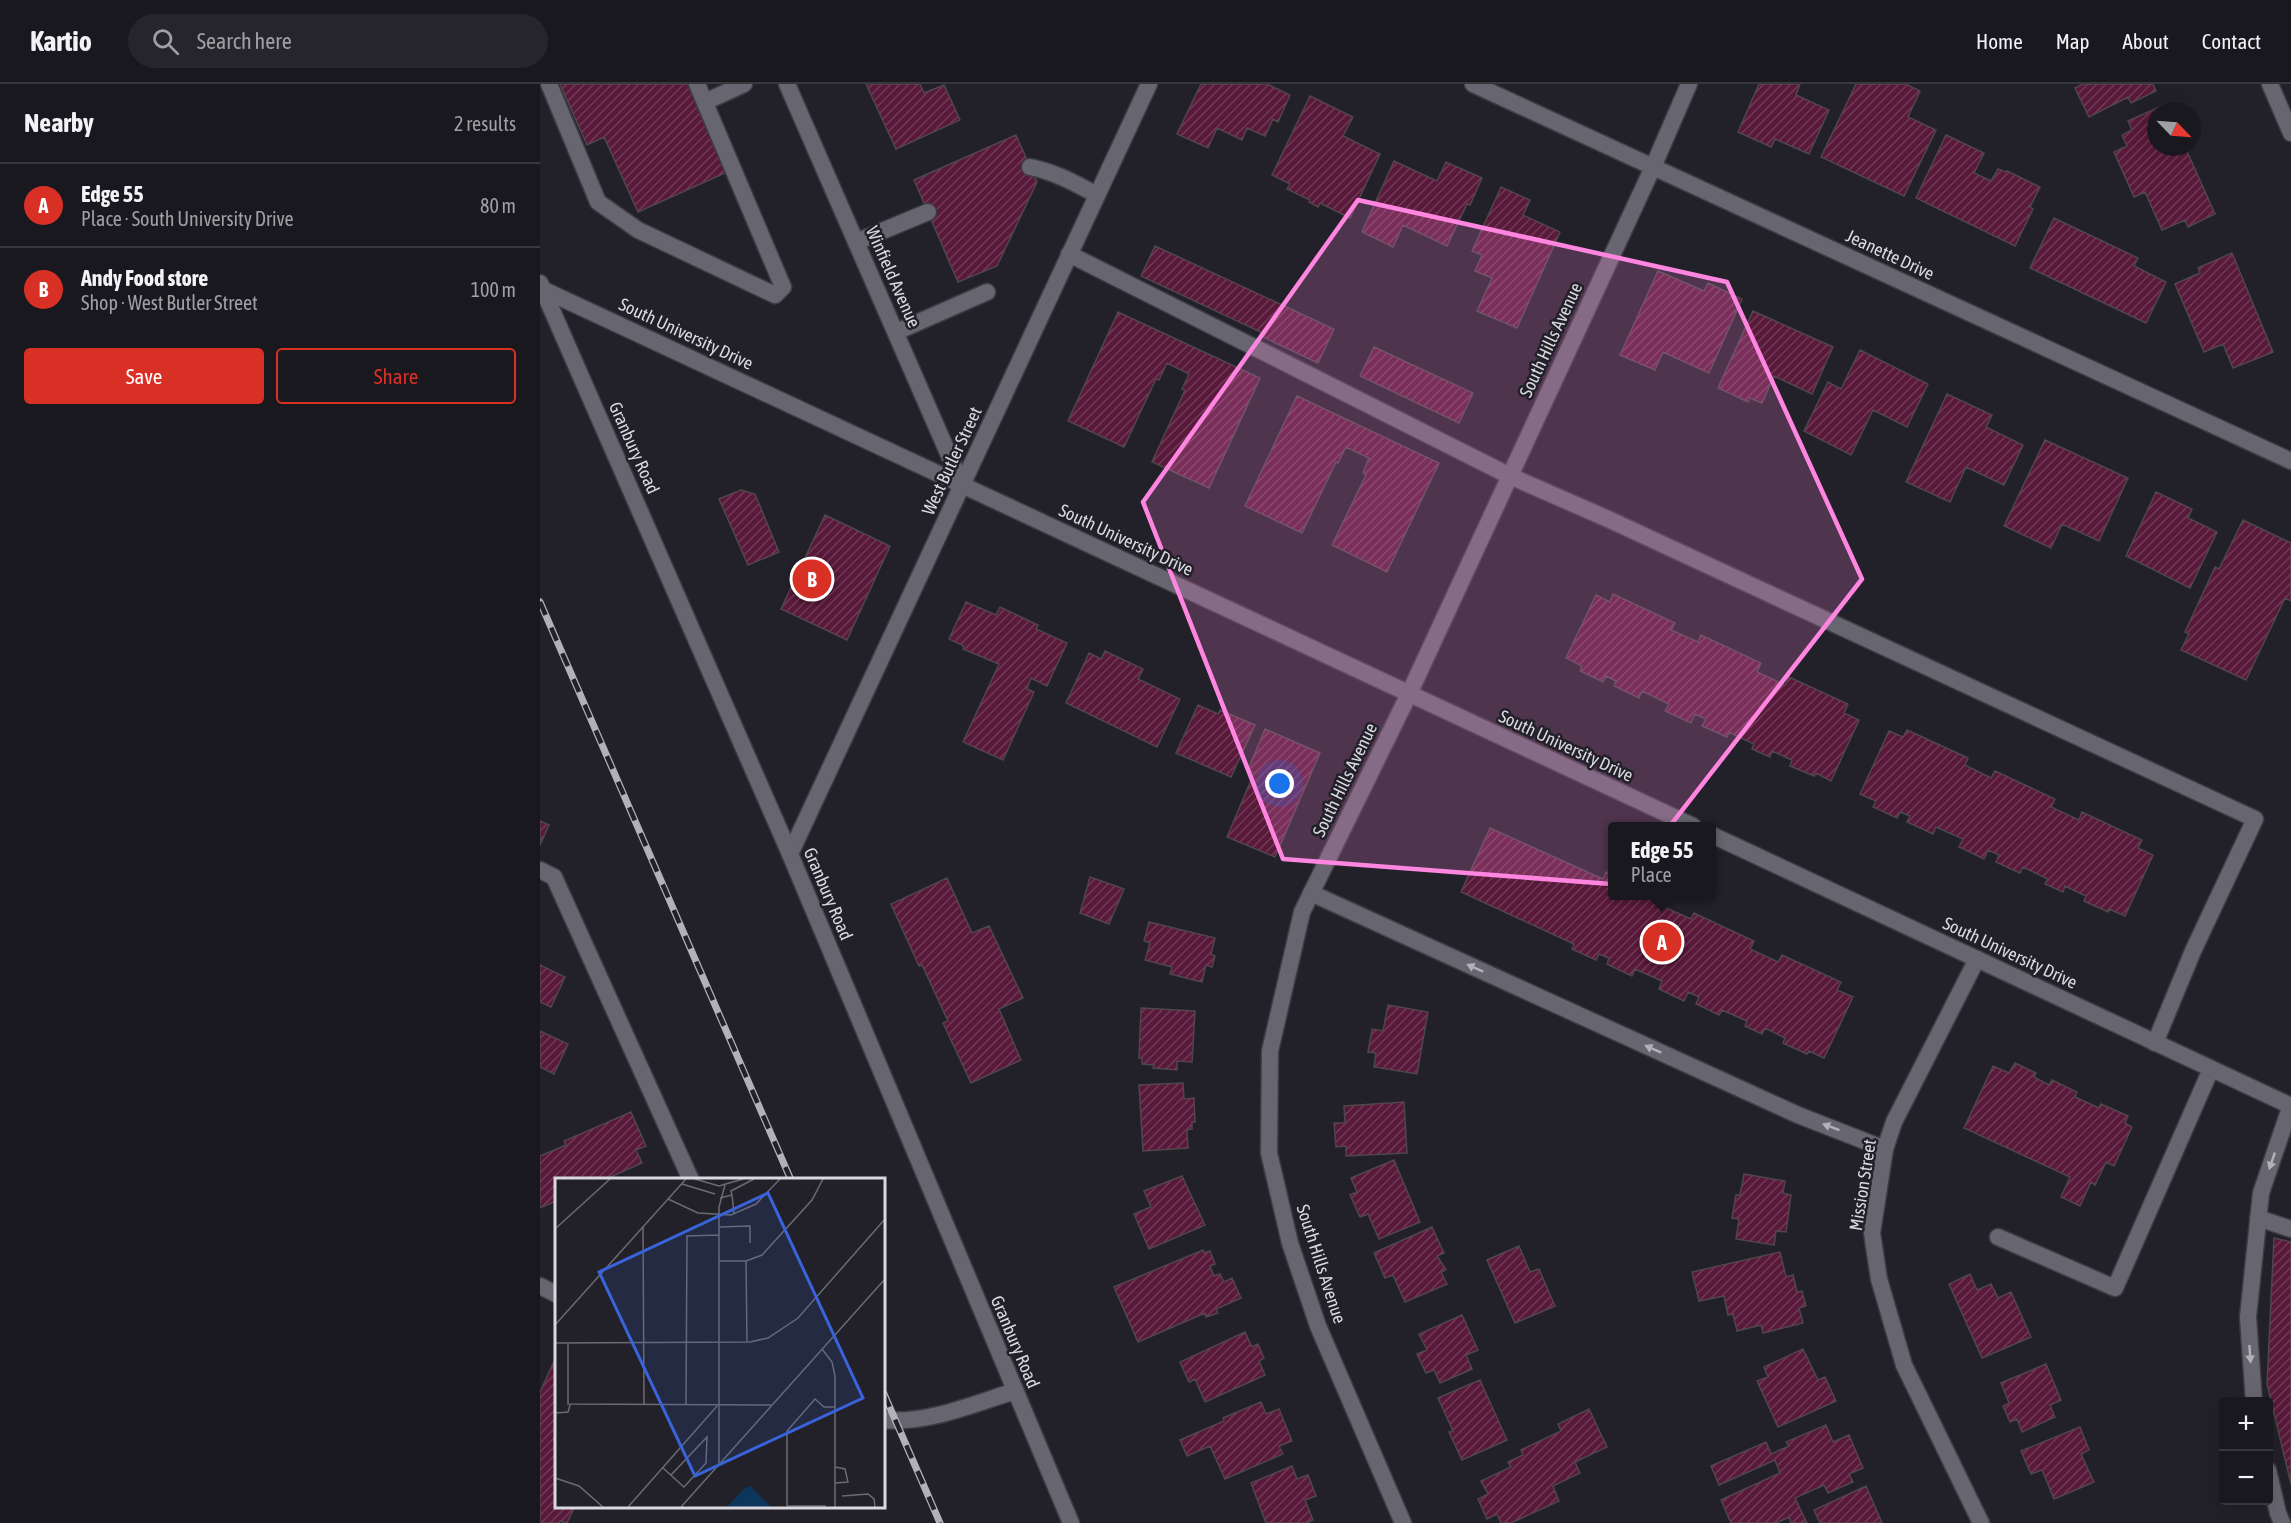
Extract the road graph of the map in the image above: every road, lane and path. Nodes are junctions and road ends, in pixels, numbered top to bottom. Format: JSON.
{"nodes":[{"id":1,"x":549,"y":84,"type":"edge"},
{"id":2,"x":697,"y":84,"type":"edge"},
{"id":3,"x":744,"y":84,"type":"edge"},
{"id":4,"x":787,"y":84,"type":"edge"},
{"id":5,"x":1149,"y":84,"type":"edge"},
{"id":6,"x":1473,"y":84,"type":"edge"},
{"id":7,"x":1689,"y":84,"type":"edge"},
{"id":8,"x":2270,"y":84,"type":"edge"},
{"id":9,"x":705,"y":102,"type":"junction"},
{"id":10,"x":2291,"y":134,"type":"edge"},
{"id":11,"x":1030,"y":167,"type":"dead end"},
{"id":12,"x":1653,"y":167,"type":"junction"},
{"id":13,"x":1097,"y":195,"type":"junction"},
{"id":14,"x":928,"y":212,"type":"dead end"},
{"id":15,"x":856,"y":243,"type":"junction"},
{"id":16,"x":1070,"y":254,"type":"junction"},
{"id":17,"x":541,"y":286,"type":"edge"},
{"id":18,"x":987,"y":292,"type":"dead end"},
{"id":19,"x":896,"y":332,"type":"junction"},
{"id":20,"x":2291,"y":461,"type":"edge"},
{"id":21,"x":1510,"y":476,"type":"junction"},
{"id":22,"x":962,"y":485,"type":"junction"},
{"id":23,"x":1409,"y":694,"type":"junction"},
{"id":24,"x":1684,"y":822,"type":"edge"},
{"id":25,"x":1716,"y":837,"type":"edge"},
{"id":26,"x":790,"y":854,"type":"junction"},
{"id":27,"x":540,"y":870,"type":"edge"},
{"id":28,"x":1311,"y":893,"type":"junction"},
{"id":29,"x":1977,"y":959,"type":"junction"},
{"id":30,"x":2155,"y":1043,"type":"junction"},
{"id":31,"x":2211,"y":1069,"type":"junction"},
{"id":32,"x":2291,"y":1106,"type":"edge"},
{"id":33,"x":1886,"y":1149,"type":"junction"},
{"id":34,"x":691,"y":1178,"type":"edge"},
{"id":35,"x":2258,"y":1218,"type":"junction"},
{"id":36,"x":2291,"y":1229,"type":"edge"},
{"id":37,"x":1998,"y":1237,"type":"dead end"},
{"id":38,"x":540,"y":1286,"type":"edge"},
{"id":39,"x":555,"y":1294,"type":"edge"},
{"id":40,"x":1015,"y":1391,"type":"junction"},
{"id":41,"x":2254,"y":1397,"type":"edge"},
{"id":42,"x":885,"y":1420,"type":"edge"},
{"id":43,"x":2273,"y":1489,"type":"edge"},
{"id":44,"x":1071,"y":1523,"type":"edge"},
{"id":45,"x":1403,"y":1523,"type":"edge"},
{"id":46,"x":1981,"y":1523,"type":"edge"},
{"id":47,"x":2282,"y":1523,"type":"edge"}],
"edges":[{"from":1,"to":9,"type":"street"},
{"from":2,"to":9,"type":"street"},
{"from":3,"to":9,"type":"street"},
{"from":4,"to":15,"type":"street","name":"Winfield Avenue"},
{"from":5,"to":13,"type":"street","name":"West Butler Street"},
{"from":6,"to":12,"type":"street","name":"Jeanette Drive"},
{"from":7,"to":12,"type":"street","name":"South Hills Avenue"},
{"from":8,"to":10,"type":"street"},
{"from":11,"to":13,"type":"street"},
{"from":12,"to":20,"type":"street","name":"Jeanette Drive"},
{"from":12,"to":21,"type":"street","name":"South Hills Avenue"},
{"from":13,"to":16,"type":"street","name":"West Butler Street"},
{"from":14,"to":15,"type":"street"},
{"from":15,"to":19,"type":"street","name":"Winfield Avenue"},
{"from":16,"to":21,"type":"street"},
{"from":16,"to":22,"type":"street","name":"West Butler Street"},
{"from":17,"to":22,"type":"street","name":"South University Drive"},
{"from":17,"to":26,"type":"street","name":"Granbury Road"},
{"from":18,"to":19,"type":"street"},
{"from":19,"to":22,"type":"street","name":"Winfield Avenue"},
{"from":21,"to":23,"type":"street","name":"South Hills Avenue"},
{"from":21,"to":30,"type":"street"},
{"from":22,"to":23,"type":"street","name":"South University Drive"},
{"from":22,"to":26,"type":"street","name":"West Butler Street"},
{"from":23,"to":24,"type":"street","name":"South University Drive"},
{"from":23,"to":28,"type":"street","name":"South Hills Avenue"},
{"from":25,"to":29,"type":"street","name":"South University Drive"},
{"from":26,"to":40,"type":"street","name":"Granbury Road"},
{"from":27,"to":34,"type":"street"},
{"from":33,"to":28,"type":"street","one_way":true},
{"from":28,"to":45,"type":"street","name":"South Hills Avenue"},
{"from":29,"to":30,"type":"street","name":"South University Drive"},
{"from":29,"to":33,"type":"street","name":"Mission Street"},
{"from":30,"to":31,"type":"street","name":"South University Drive"},
{"from":31,"to":32,"type":"street","name":"South University Drive"},
{"from":31,"to":37,"type":"street"},
{"from":32,"to":35,"type":"street","one_way":true},
{"from":33,"to":46,"type":"street","name":"Mission Street"},
{"from":35,"to":36,"type":"street"},
{"from":35,"to":41,"type":"street","one_way":true},
{"from":38,"to":39,"type":"street"},
{"from":40,"to":42,"type":"street"},
{"from":40,"to":44,"type":"street","name":"Granbury Road"},
{"from":43,"to":47,"type":"street"}]}
